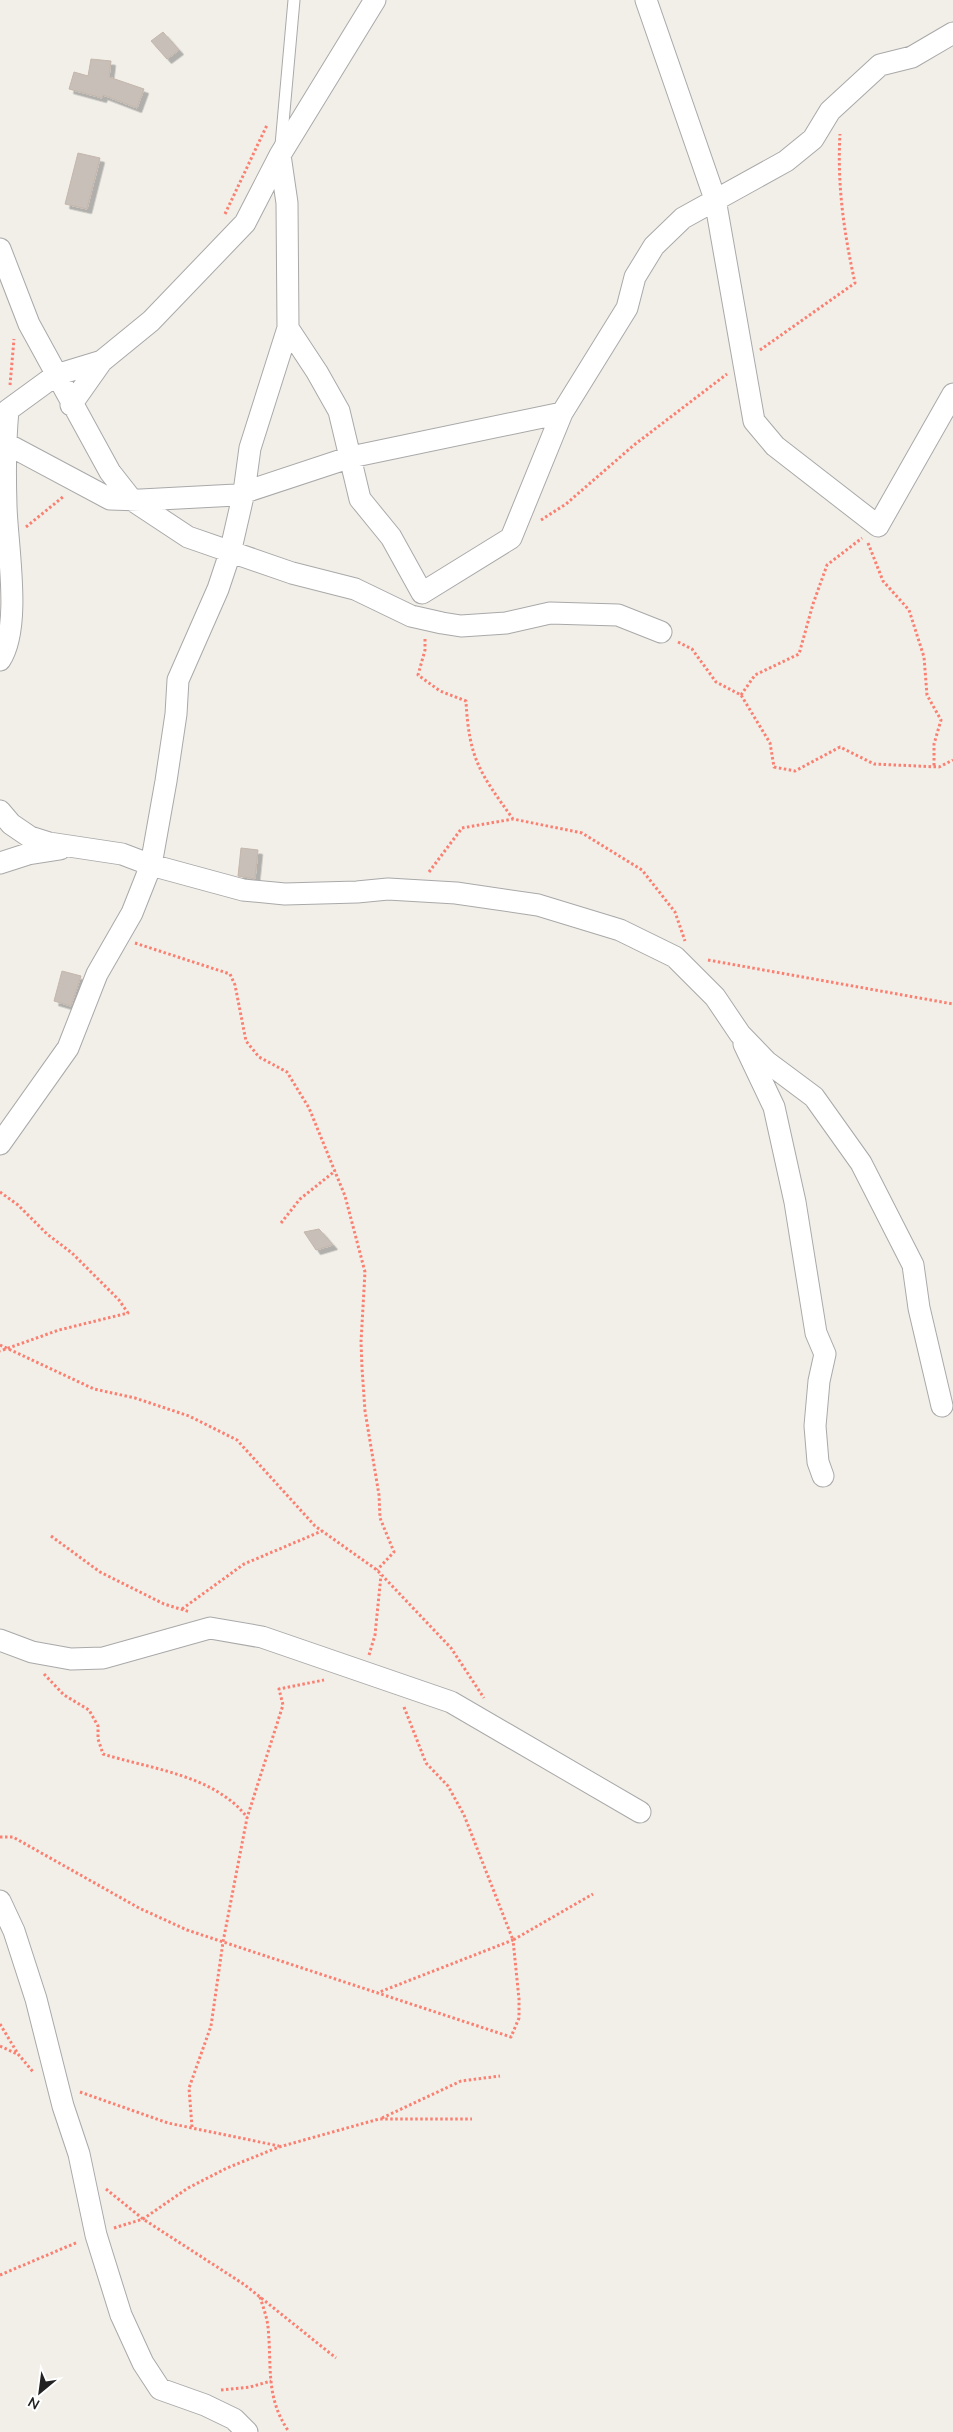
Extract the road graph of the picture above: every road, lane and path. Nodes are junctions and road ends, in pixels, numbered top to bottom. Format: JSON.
{"nodes":[{"id":1,"x":294,"y":0,"type":"edge"},
{"id":2,"x":374,"y":0,"type":"edge"},
{"id":3,"x":646,"y":0,"type":"edge"},
{"id":4,"x":953,"y":33,"type":"edge"},
{"id":5,"x":268,"y":123,"type":"dead end"},
{"id":6,"x":280,"y":155,"type":"junction"},
{"id":7,"x":715,"y":199,"type":"junction"},
{"id":8,"x":223,"y":219,"type":"dead end"},
{"id":9,"x":0,"y":250,"type":"edge"},
{"id":10,"x":288,"y":328,"type":"junction"},
{"id":11,"x":15,"y":332,"type":"dead end"},
{"id":12,"x":102,"y":361,"type":"junction"},
{"id":13,"x":56,"y":375,"type":"junction"},
{"id":14,"x":953,"y":394,"type":"edge"},
{"id":15,"x":71,"y":404,"type":"junction"},
{"id":16,"x":8,"y":410,"type":"junction"},
{"id":17,"x":562,"y":413,"type":"junction"},
{"id":18,"x":5,"y":443,"type":"junction"},
{"id":19,"x":351,"y":456,"type":"junction"},
{"id":20,"x":88,"y":486,"type":"junction"},
{"id":21,"x":244,"y":492,"type":"junction"},
{"id":22,"x":132,"y":500,"type":"junction"},
{"id":23,"x":3,"y":506,"type":"edge"},
{"id":24,"x":9,"y":540,"type":"junction"},
{"id":25,"x":230,"y":553,"type":"junction"},
{"id":26,"x":422,"y":593,"type":"junction"},
{"id":27,"x":433,"y":621,"type":"junction"},
{"id":28,"x":661,"y":632,"type":"joint"},
{"id":29,"x":0,"y":660,"type":"edge"},
{"id":30,"x":740,"y":695,"type":"junction"},
{"id":31,"x":953,"y":760,"type":"edge"},
{"id":32,"x":934,"y":767,"type":"junction"},
{"id":33,"x":0,"y":811,"type":"edge"},
{"id":34,"x":513,"y":819,"type":"junction"},
{"id":35,"x":75,"y":846,"type":"junction"},
{"id":36,"x":0,"y":863,"type":"edge"},
{"id":37,"x":151,"y":865,"type":"junction"},
{"id":38,"x":428,"y":873,"type":"dead end"},
{"id":39,"x":118,"y":938,"type":"junction"},
{"id":40,"x":688,"y":949,"type":"dead end"},
{"id":41,"x":701,"y":959,"type":"dead end"},
{"id":42,"x":953,"y":1004,"type":"edge"},
{"id":43,"x":740,"y":1034,"type":"junction"},
{"id":44,"x":0,"y":1144,"type":"edge"},
{"id":45,"x":335,"y":1172,"type":"junction"},
{"id":46,"x":0,"y":1192,"type":"edge"},
{"id":47,"x":280,"y":1223,"type":"dead end"},
{"id":48,"x":0,"y":1345,"type":"edge"},
{"id":49,"x":10,"y":1349,"type":"junction"},
{"id":50,"x":0,"y":1351,"type":"edge"},
{"id":51,"x":942,"y":1406,"type":"dead end"},
{"id":52,"x":823,"y":1476,"type":"dead end"},
{"id":53,"x":322,"y":1531,"type":"junction"},
{"id":54,"x":52,"y":1536,"type":"dead end"},
{"id":55,"x":377,"y":1570,"type":"junction"},
{"id":56,"x":381,"y":1575,"type":"junction"},
{"id":57,"x":182,"y":1609,"type":"junction"},
{"id":58,"x":199,"y":1615,"type":"dead end"},
{"id":59,"x":0,"y":1640,"type":"edge"},
{"id":60,"x":25,"y":1649,"type":"junction"},
{"id":61,"x":364,"y":1672,"type":"junction"},
{"id":62,"x":326,"y":1680,"type":"dead end"},
{"id":63,"x":393,"y":1682,"type":"junction"},
{"id":64,"x":488,"y":1704,"type":"dead end"},
{"id":65,"x":640,"y":1812,"type":"dead end"},
{"id":66,"x":247,"y":1818,"type":"junction"},
{"id":67,"x":0,"y":1837,"type":"edge"},
{"id":68,"x":593,"y":1894,"type":"dead end"},
{"id":69,"x":0,"y":1901,"type":"edge"},
{"id":70,"x":512,"y":1940,"type":"junction"},
{"id":71,"x":223,"y":1942,"type":"junction"},
{"id":72,"x":377,"y":1994,"type":"junction"},
{"id":73,"x":0,"y":2024,"type":"edge"},
{"id":74,"x":0,"y":2046,"type":"edge"},
{"id":75,"x":500,"y":2076,"type":"dead end"},
{"id":76,"x":58,"y":2085,"type":"junction"},
{"id":77,"x":379,"y":2119,"type":"junction"},
{"id":78,"x":472,"y":2119,"type":"dead end"},
{"id":79,"x":192,"y":2127,"type":"junction"},
{"id":80,"x":279,"y":2147,"type":"junction"},
{"id":81,"x":227,"y":2168,"type":"dead end"},
{"id":82,"x":82,"y":2170,"type":"junction"},
{"id":83,"x":260,"y":2297,"type":"junction"},
{"id":84,"x":336,"y":2358,"type":"dead end"},
{"id":85,"x":271,"y":2381,"type":"junction"},
{"id":86,"x":217,"y":2390,"type":"dead end"},
{"id":87,"x":246,"y":2432,"type":"edge"},
{"id":88,"x":289,"y":2432,"type":"edge"}],
"edges":[{"from":1,"to":6,"type":"lane"},
{"from":2,"to":6,"type":"street"},
{"from":3,"to":7,"type":"street"},
{"from":4,"to":7,"type":"street"},
{"from":5,"to":8,"type":"path"},
{"from":6,"to":10,"type":"street"},
{"from":6,"to":12,"type":"street"},
{"from":7,"to":14,"type":"street"},
{"from":7,"to":17,"type":"street"},
{"from":9,"to":13,"type":"street"},
{"from":10,"to":19,"type":"street"},
{"from":10,"to":21,"type":"street"},
{"from":11,"to":16,"type":"path"},
{"from":12,"to":13,"type":"street"},
{"from":12,"to":15,"type":"street"},
{"from":13,"to":15,"type":"street"},
{"from":13,"to":16,"type":"street"},
{"from":15,"to":22,"type":"street"},
{"from":16,"to":18,"type":"street"},
{"from":17,"to":19,"type":"street"},
{"from":17,"to":26,"type":"street"},
{"from":18,"to":20,"type":"street"},
{"from":18,"to":23,"type":"street"},
{"from":19,"to":21,"type":"street"},
{"from":19,"to":26,"type":"street"},
{"from":20,"to":22,"type":"street"},
{"from":20,"to":24,"type":"path"},
{"from":21,"to":22,"type":"street"},
{"from":21,"to":25,"type":"street"},
{"from":22,"to":25,"type":"street"},
{"from":23,"to":24,"type":"street"},
{"from":24,"to":29,"type":"street"},
{"from":25,"to":27,"type":"street"},
{"from":25,"to":37,"type":"street"},
{"from":26,"to":27,"type":"street"},
{"from":27,"to":28,"type":"street"},
{"from":27,"to":34,"type":"path"},
{"from":28,"to":30,"type":"path"},
{"from":30,"to":32,"type":"path"},
{"from":30,"to":32,"type":"path"},
{"from":31,"to":32,"type":"path"},
{"from":33,"to":35,"type":"street"},
{"from":34,"to":38,"type":"path"},
{"from":34,"to":40,"type":"path"},
{"from":35,"to":36,"type":"street"},
{"from":35,"to":37,"type":"street"},
{"from":37,"to":39,"type":"street"},
{"from":37,"to":43,"type":"street"},
{"from":39,"to":44,"type":"street"},
{"from":39,"to":45,"type":"path"},
{"from":41,"to":42,"type":"path"},
{"from":43,"to":51,"type":"street"},
{"from":43,"to":52,"type":"street"},
{"from":45,"to":47,"type":"path"},
{"from":45,"to":55,"type":"path"},
{"from":46,"to":49,"type":"path"},
{"from":48,"to":49,"type":"path"},
{"from":49,"to":50,"type":"path"},
{"from":49,"to":53,"type":"path"},
{"from":53,"to":55,"type":"path"},
{"from":53,"to":57,"type":"path"},
{"from":54,"to":57,"type":"path"},
{"from":55,"to":56,"type":"path"},
{"from":56,"to":61,"type":"path"},
{"from":56,"to":64,"type":"path"},
{"from":57,"to":58,"type":"path"},
{"from":59,"to":60,"type":"street"},
{"from":60,"to":61,"type":"street"},
{"from":60,"to":66,"type":"path"},
{"from":61,"to":63,"type":"street"},
{"from":62,"to":66,"type":"path"},
{"from":63,"to":65,"type":"street"},
{"from":63,"to":70,"type":"path"},
{"from":66,"to":71,"type":"path"},
{"from":67,"to":71,"type":"path"},
{"from":68,"to":70,"type":"path"},
{"from":69,"to":76,"type":"street"},
{"from":70,"to":72,"type":"path"},
{"from":70,"to":72,"type":"path"},
{"from":71,"to":72,"type":"path"},
{"from":71,"to":79,"type":"path"},
{"from":73,"to":74,"type":"path"},
{"from":75,"to":77,"type":"path"},
{"from":76,"to":79,"type":"path"},
{"from":76,"to":82,"type":"street"},
{"from":77,"to":78,"type":"path"},
{"from":77,"to":80,"type":"path"},
{"from":79,"to":80,"type":"path"},
{"from":80,"to":81,"type":"path"},
{"from":82,"to":83,"type":"path"},
{"from":82,"to":87,"type":"street"},
{"from":83,"to":84,"type":"path"},
{"from":83,"to":85,"type":"path"},
{"from":85,"to":86,"type":"path"},
{"from":85,"to":88,"type":"path"}]}
